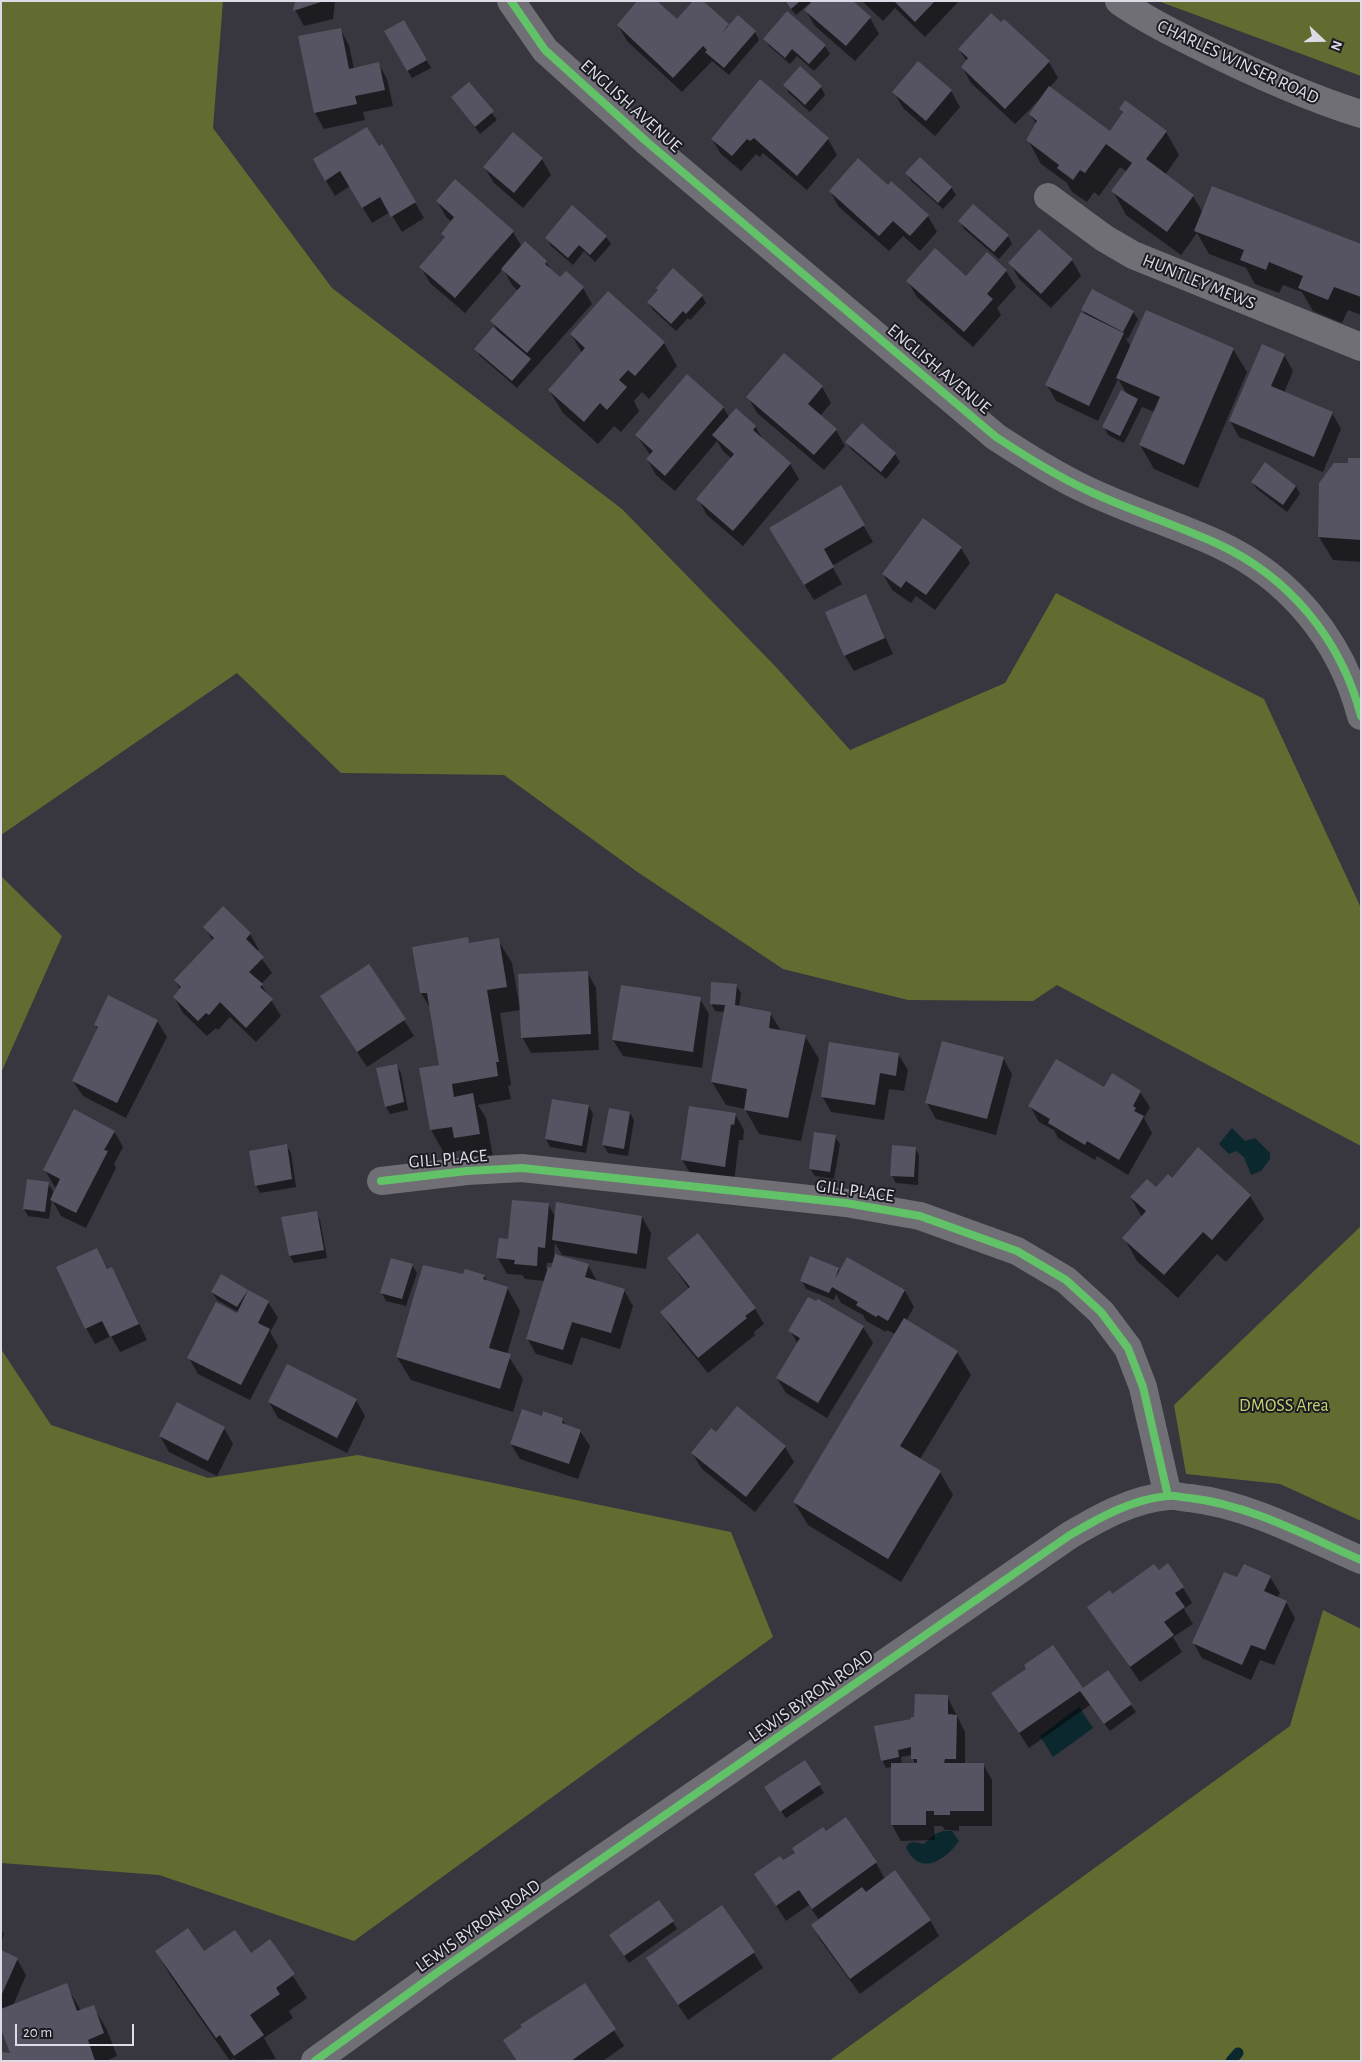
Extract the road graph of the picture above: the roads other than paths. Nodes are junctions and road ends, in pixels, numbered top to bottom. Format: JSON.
{"nodes":[{"id":1,"x":511,"y":1,"type":"edge"},
{"id":2,"x":1119,"y":1,"type":"edge"},
{"id":3,"x":1361,"y":114,"type":"edge"},
{"id":4,"x":1048,"y":197,"type":"dead end"},
{"id":5,"x":1361,"y":347,"type":"edge"},
{"id":6,"x":1361,"y":716,"type":"edge"},
{"id":7,"x":381,"y":1181,"type":"dead end"},
{"id":8,"x":1168,"y":1496,"type":"junction"},
{"id":9,"x":1361,"y":1560,"type":"edge"},
{"id":10,"x":315,"y":2061,"type":"edge"}],
"edges":[{"from":1,"to":6,"type":"street","name":"ENGLISH AVENUE"},
{"from":2,"to":3,"type":"street","name":"CHARLES WINSER ROAD"},
{"from":4,"to":5,"type":"street","name":"HUNTLEY MEWS"},
{"from":7,"to":8,"type":"street","name":"GILL PLACE"},
{"from":8,"to":9,"type":"street","name":"LEWIS BYRON ROAD"},
{"from":8,"to":10,"type":"street","name":"LEWIS BYRON ROAD"}]}
